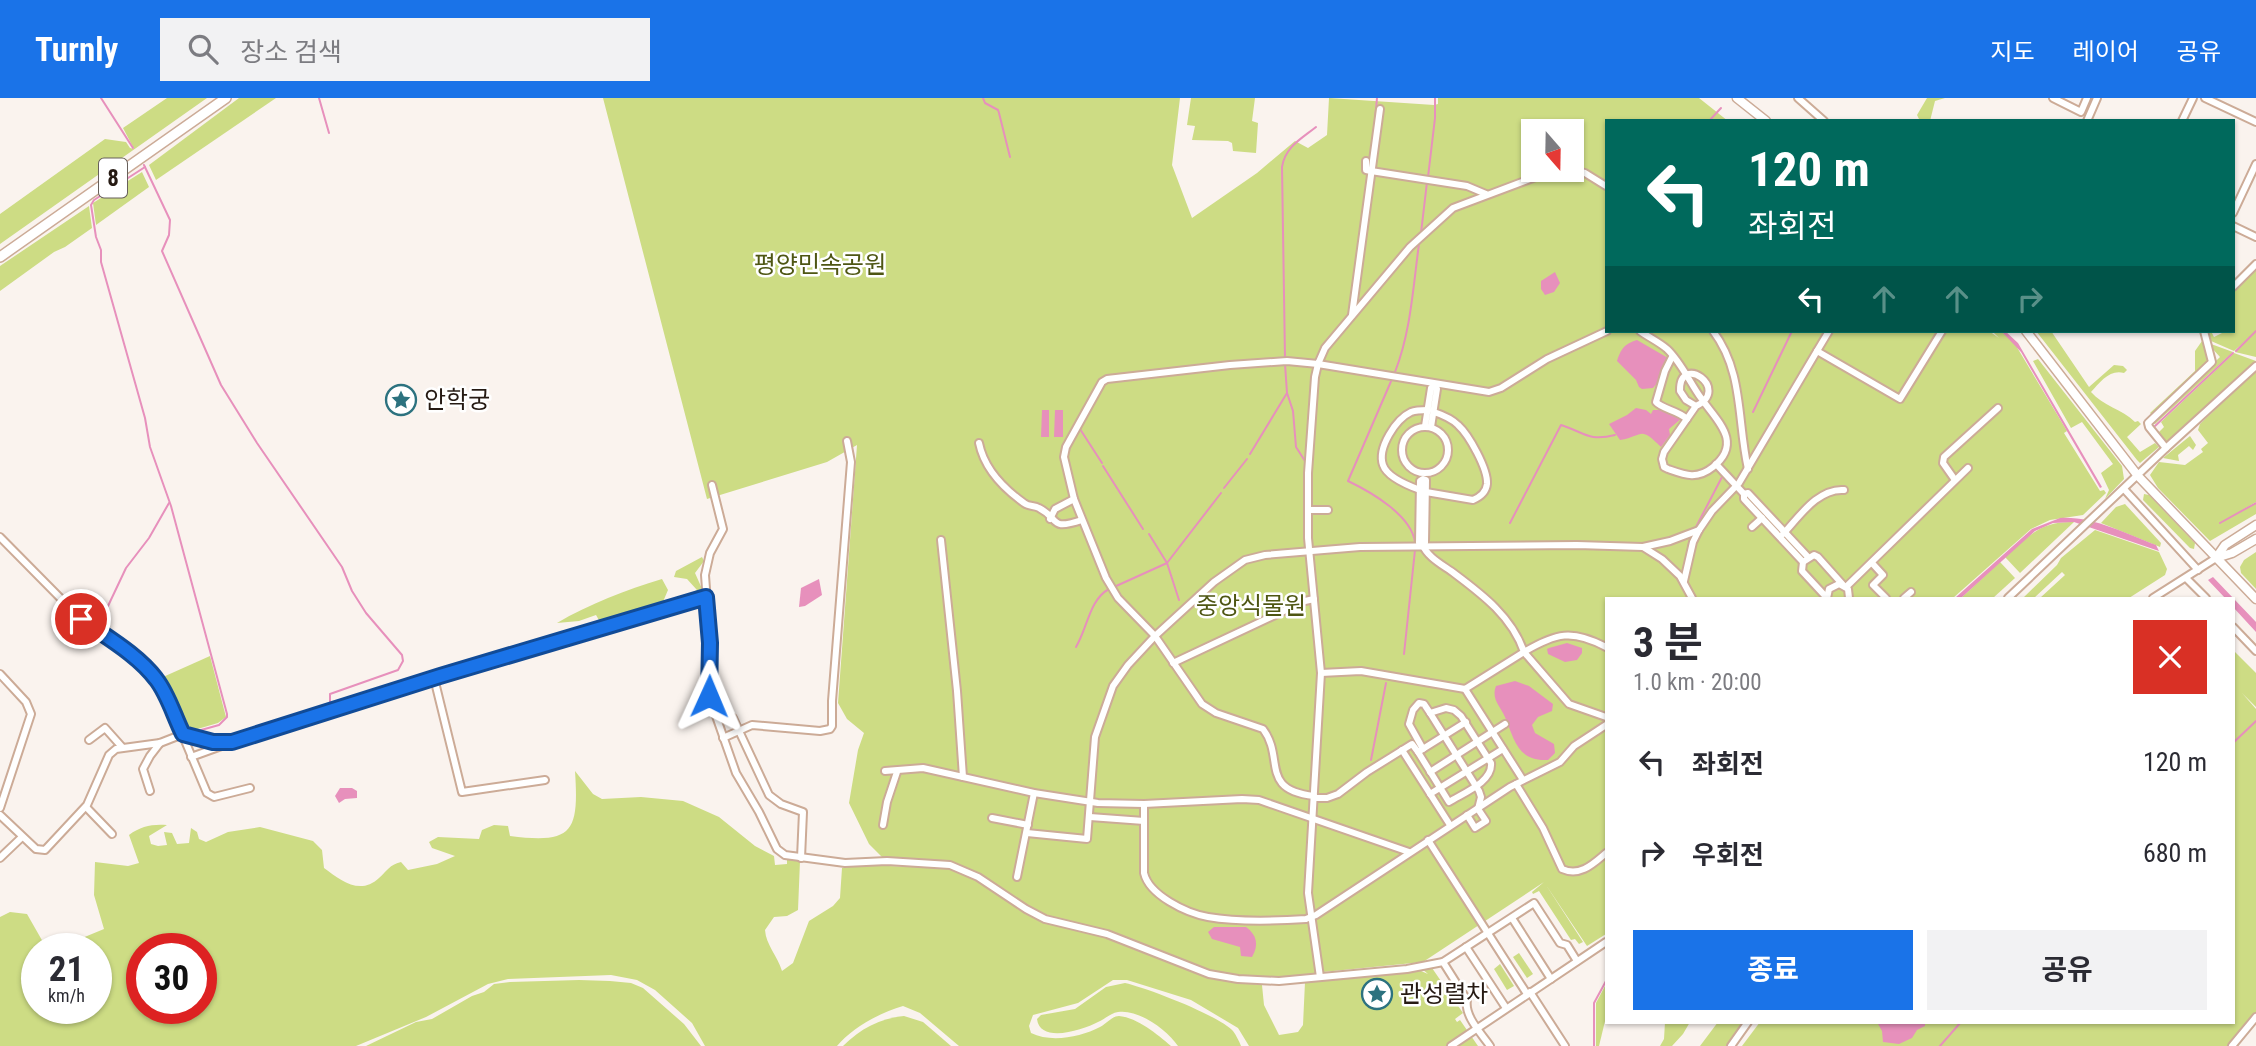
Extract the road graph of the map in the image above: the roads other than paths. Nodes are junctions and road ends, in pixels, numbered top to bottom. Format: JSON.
{"nodes":[{"id":1,"x":216,"y":98,"type":"edge"},
{"id":2,"x":226,"y":98,"type":"edge"},
{"id":3,"x":1737,"y":98,"type":"edge"},
{"id":4,"x":1798,"y":98,"type":"edge"},
{"id":5,"x":2053,"y":98,"type":"edge"},
{"id":6,"x":2087,"y":98,"type":"edge"},
{"id":7,"x":2097,"y":98,"type":"edge"},
{"id":8,"x":2193,"y":98,"type":"edge"},
{"id":9,"x":2205,"y":98,"type":"edge"},
{"id":10,"x":1380,"y":109,"type":"dead end"},
{"id":11,"x":1763,"y":119,"type":"edge"},
{"id":12,"x":1822,"y":119,"type":"edge"},
{"id":13,"x":2088,"y":119,"type":"edge"},
{"id":14,"x":2183,"y":119,"type":"edge"},
{"id":15,"x":2256,"y":122,"type":"edge"},
{"id":16,"x":1366,"y":161,"type":"dead end"},
{"id":17,"x":2256,"y":164,"type":"edge"},
{"id":18,"x":1371,"y":171,"type":"junction"},
{"id":19,"x":1584,"y":173,"type":"edge"},
{"id":20,"x":1521,"y":182,"type":"edge"},
{"id":21,"x":1605,"y":185,"type":"edge"},
{"id":22,"x":1486,"y":194,"type":"junction"},
{"id":23,"x":2235,"y":209,"type":"edge"},
{"id":24,"x":2235,"y":227,"type":"edge"},
{"id":25,"x":2256,"y":237,"type":"edge"},
{"id":26,"x":0,"y":250,"type":"edge"},
{"id":27,"x":0,"y":257,"type":"edge"},
{"id":28,"x":2256,"y":264,"type":"edge"},
{"id":29,"x":2235,"y":285,"type":"edge"},
{"id":30,"x":1352,"y":318,"type":"junction"},
{"id":31,"x":1605,"y":332,"type":"edge"},
{"id":32,"x":1643,"y":333,"type":"edge"},
{"id":33,"x":1714,"y":333,"type":"edge"},
{"id":34,"x":1828,"y":333,"type":"edge"},
{"id":35,"x":1941,"y":333,"type":"edge"},
{"id":36,"x":2028,"y":333,"type":"edge"},
{"id":37,"x":2205,"y":333,"type":"edge"},
{"id":38,"x":1817,"y":351,"type":"junction"},
{"id":39,"x":1672,"y":356,"type":"junction"},
{"id":40,"x":1318,"y":364,"type":"junction"},
{"id":41,"x":2256,"y":366,"type":"edge"},
{"id":42,"x":1686,"y":376,"type":"junction"},
{"id":43,"x":1435,"y":384,"type":"junction"},
{"id":44,"x":1700,"y":404,"type":"junction"},
{"id":45,"x":1998,"y":408,"type":"dead end"},
{"id":46,"x":1431,"y":411,"type":"junction"},
{"id":47,"x":1687,"y":419,"type":"junction"},
{"id":48,"x":1428,"y":426,"type":"junction"},
{"id":49,"x":847,"y":441,"type":"dead end"},
{"id":50,"x":979,"y":443,"type":"dead end"},
{"id":51,"x":2166,"y":448,"type":"junction"},
{"id":52,"x":1716,"y":464,"type":"junction"},
{"id":53,"x":1748,"y":468,"type":"junction"},
{"id":54,"x":1968,"y":468,"type":"dead end"},
{"id":55,"x":2138,"y":475,"type":"junction"},
{"id":56,"x":1424,"y":476,"type":"junction"},
{"id":57,"x":1955,"y":480,"type":"junction"},
{"id":58,"x":712,"y":485,"type":"dead end"},
{"id":59,"x":1737,"y":486,"type":"junction"},
{"id":60,"x":2123,"y":489,"type":"junction"},
{"id":61,"x":1844,"y":490,"type":"dead end"},
{"id":62,"x":1423,"y":491,"type":"junction"},
{"id":63,"x":1744,"y":494,"type":"junction"},
{"id":64,"x":1074,"y":499,"type":"junction"},
{"id":65,"x":1308,"y":510,"type":"junction"},
{"id":66,"x":1328,"y":510,"type":"dead end"},
{"id":67,"x":1762,"y":518,"type":"junction"},
{"id":68,"x":1050,"y":519,"type":"junction"},
{"id":69,"x":1082,"y":520,"type":"junction"},
{"id":70,"x":2256,"y":525,"type":"edge"},
{"id":71,"x":1752,"y":527,"type":"dead end"},
{"id":72,"x":1699,"y":530,"type":"junction"},
{"id":73,"x":1782,"y":534,"type":"junction"},
{"id":74,"x":0,"y":537,"type":"edge"},
{"id":75,"x":2256,"y":539,"type":"edge"},
{"id":76,"x":942,"y":540,"type":"dead end"},
{"id":77,"x":1422,"y":545,"type":"junction"},
{"id":78,"x":1643,"y":547,"type":"junction"},
{"id":79,"x":1309,"y":551,"type":"junction"},
{"id":80,"x":2216,"y":558,"type":"junction"},
{"id":81,"x":1806,"y":560,"type":"junction"},
{"id":82,"x":1872,"y":563,"type":"junction"},
{"id":83,"x":2198,"y":570,"type":"junction"},
{"id":84,"x":2186,"y":578,"type":"junction"},
{"id":85,"x":1684,"y":581,"type":"junction"},
{"id":86,"x":1845,"y":586,"type":"junction"},
{"id":87,"x":1911,"y":592,"type":"dead end"},
{"id":88,"x":706,"y":597,"type":"junction"},
{"id":89,"x":1692,"y":597,"type":"edge"},
{"id":90,"x":1826,"y":597,"type":"edge"},
{"id":91,"x":1827,"y":597,"type":"edge"},
{"id":92,"x":1849,"y":597,"type":"edge"},
{"id":93,"x":1885,"y":597,"type":"edge"},
{"id":94,"x":1905,"y":597,"type":"edge"},
{"id":95,"x":2009,"y":597,"type":"edge"},
{"id":96,"x":2155,"y":597,"type":"edge"},
{"id":97,"x":2205,"y":597,"type":"edge"},
{"id":98,"x":1314,"y":599,"type":"junction"},
{"id":99,"x":2256,"y":599,"type":"edge"},
{"id":100,"x":2235,"y":629,"type":"edge"},
{"id":101,"x":1155,"y":636,"type":"junction"},
{"id":102,"x":1605,"y":646,"type":"edge"},
{"id":103,"x":2256,"y":651,"type":"edge"},
{"id":104,"x":1524,"y":652,"type":"junction"},
{"id":105,"x":1173,"y":663,"type":"junction"},
{"id":106,"x":1321,"y":673,"type":"junction"},
{"id":107,"x":0,"y":674,"type":"edge"},
{"id":108,"x":434,"y":678,"type":"junction"},
{"id":109,"x":1465,"y":689,"type":"junction"},
{"id":110,"x":1430,"y":713,"type":"junction"},
{"id":111,"x":733,"y":718,"type":"dead end"},
{"id":112,"x":1605,"y":718,"type":"edge"},
{"id":113,"x":1466,"y":722,"type":"junction"},
{"id":114,"x":1505,"y":724,"type":"dead end"},
{"id":115,"x":1605,"y":725,"type":"edge"},
{"id":116,"x":739,"y":731,"type":"junction"},
{"id":117,"x":1492,"y":733,"type":"junction"},
{"id":118,"x":183,"y":734,"type":"junction"},
{"id":119,"x":1445,"y":735,"type":"junction"},
{"id":120,"x":723,"y":738,"type":"junction"},
{"id":121,"x":89,"y":740,"type":"dead end"},
{"id":122,"x":232,"y":742,"type":"junction"},
{"id":123,"x":1478,"y":742,"type":"junction"},
{"id":124,"x":160,"y":743,"type":"junction"},
{"id":125,"x":122,"y":747,"type":"junction"},
{"id":126,"x":1503,"y":749,"type":"junction"},
{"id":127,"x":1402,"y":750,"type":"junction"},
{"id":128,"x":1420,"y":751,"type":"junction"},
{"id":129,"x":1457,"y":755,"type":"junction"},
{"id":130,"x":191,"y":757,"type":"junction"},
{"id":131,"x":1488,"y":758,"type":"junction"},
{"id":132,"x":885,"y":771,"type":"dead end"},
{"id":133,"x":1467,"y":771,"type":"junction"},
{"id":134,"x":897,"y":772,"type":"junction"},
{"id":135,"x":1430,"y":772,"type":"junction"},
{"id":136,"x":0,"y":773,"type":"edge"},
{"id":137,"x":8,"y":777,"type":"junction"},
{"id":138,"x":963,"y":777,"type":"junction"},
{"id":139,"x":545,"y":780,"type":"dead end"},
{"id":140,"x":1520,"y":782,"type":"junction"},
{"id":141,"x":1476,"y":785,"type":"junction"},
{"id":142,"x":250,"y":788,"type":"dead end"},
{"id":143,"x":1440,"y":788,"type":"junction"},
{"id":144,"x":150,"y":791,"type":"dead end"},
{"id":145,"x":1034,"y":793,"type":"junction"},
{"id":146,"x":1430,"y":794,"type":"junction"},
{"id":147,"x":1314,"y":797,"type":"junction"},
{"id":148,"x":1090,"y":803,"type":"junction"},
{"id":149,"x":1144,"y":804,"type":"junction"},
{"id":150,"x":86,"y":807,"type":"junction"},
{"id":151,"x":0,"y":808,"type":"edge"},
{"id":152,"x":1478,"y":809,"type":"junction"},
{"id":153,"x":0,"y":815,"type":"edge"},
{"id":154,"x":1467,"y":815,"type":"junction"},
{"id":155,"x":1090,"y":817,"type":"junction"},
{"id":156,"x":992,"y":818,"type":"dead end"},
{"id":157,"x":1312,"y":820,"type":"junction"},
{"id":158,"x":1144,"y":821,"type":"junction"},
{"id":159,"x":883,"y":825,"type":"dead end"},
{"id":160,"x":1450,"y":825,"type":"junction"},
{"id":161,"x":1027,"y":829,"type":"junction"},
{"id":162,"x":112,"y":834,"type":"dead end"},
{"id":163,"x":22,"y":837,"type":"junction"},
{"id":164,"x":1427,"y":840,"type":"junction"},
{"id":165,"x":1409,"y":852,"type":"junction"},
{"id":166,"x":1605,"y":854,"type":"edge"},
{"id":167,"x":0,"y":858,"type":"edge"},
{"id":168,"x":801,"y":858,"type":"junction"},
{"id":169,"x":1017,"y":877,"type":"dead end"},
{"id":170,"x":1311,"y":918,"type":"junction"},
{"id":171,"x":1512,"y":918,"type":"junction"},
{"id":172,"x":1488,"y":934,"type":"junction"},
{"id":173,"x":1605,"y":943,"type":"edge"},
{"id":174,"x":1466,"y":947,"type":"junction"},
{"id":175,"x":1577,"y":961,"type":"junction"},
{"id":176,"x":1443,"y":962,"type":"junction"},
{"id":177,"x":1320,"y":977,"type":"junction"},
{"id":178,"x":1550,"y":979,"type":"junction"},
{"id":179,"x":1529,"y":993,"type":"junction"},
{"id":180,"x":1506,"y":1008,"type":"junction"},
{"id":181,"x":2256,"y":1017,"type":"edge"},
{"id":182,"x":1747,"y":1024,"type":"edge"},
{"id":183,"x":1477,"y":1027,"type":"junction"},
{"id":184,"x":1451,"y":1046,"type":"edge"},
{"id":185,"x":1490,"y":1046,"type":"edge"},
{"id":186,"x":1565,"y":1046,"type":"edge"},
{"id":187,"x":1731,"y":1046,"type":"edge"},
{"id":188,"x":2232,"y":1046,"type":"edge"}],
"edges":[{"from":1,"to":26,"type":"highway","number":"8"},
{"from":2,"to":27,"type":"highway","number":"8"},
{"from":3,"to":11,"type":"main road"},
{"from":4,"to":12,"type":"street"},
{"from":5,"to":6,"type":"street"},
{"from":7,"to":13,"type":"street"},
{"from":8,"to":14,"type":"street"},
{"from":9,"to":15,"type":"street"},
{"from":10,"to":18,"type":"street"},
{"from":16,"to":18,"type":"street"},
{"from":17,"to":23,"type":"street"},
{"from":18,"to":22,"type":"street"},
{"from":18,"to":30,"type":"street"},
{"from":19,"to":21,"type":"street"},
{"from":20,"to":22,"type":"street"},
{"from":22,"to":30,"type":"street"},
{"from":24,"to":25,"type":"street"},
{"from":28,"to":29,"type":"street"},
{"from":30,"to":40,"type":"street"},
{"from":31,"to":43,"type":"street"},
{"from":32,"to":39,"type":"street"},
{"from":33,"to":53,"type":"street"},
{"from":34,"to":38,"type":"street"},
{"from":35,"to":38,"type":"street"},
{"from":36,"to":55,"type":"main road"},
{"from":37,"to":51,"type":"street"},
{"from":38,"to":53,"type":"street"},
{"from":39,"to":42,"type":"street"},
{"from":39,"to":47,"type":"street"},
{"from":40,"to":43,"type":"street"},
{"from":40,"to":64,"type":"street"},
{"from":40,"to":65,"type":"street"},
{"from":41,"to":51,"type":"street"},
{"from":42,"to":44,"type":"street"},
{"from":42,"to":44,"type":"street"},
{"from":42,"to":44,"type":"street"},
{"from":43,"to":46,"type":"street"},
{"from":44,"to":47,"type":"street"},
{"from":44,"to":52,"type":"street"},
{"from":45,"to":57,"type":"street"},
{"from":46,"to":48,"type":"street"},
{"from":46,"to":62,"type":"street"},
{"from":46,"to":62,"type":"street"},
{"from":47,"to":52,"type":"street"},
{"from":48,"to":56,"type":"street"},
{"from":48,"to":56,"type":"street"},
{"from":49,"to":116,"type":"street"},
{"from":50,"to":68,"type":"street"},
{"from":51,"to":55,"type":"street"},
{"from":52,"to":59,"type":"street"},
{"from":53,"to":59,"type":"street"},
{"from":54,"to":57,"type":"street"},
{"from":55,"to":60,"type":"street"},
{"from":55,"to":80,"type":"main road"},
{"from":56,"to":62,"type":"street"},
{"from":57,"to":82,"type":"street"},
{"from":58,"to":88,"type":"street"},
{"from":59,"to":63,"type":"street"},
{"from":59,"to":72,"type":"street"},
{"from":60,"to":83,"type":"street"},
{"from":60,"to":95,"type":"street"},
{"from":61,"to":73,"type":"street"},
{"from":62,"to":77,"type":"street"},
{"from":63,"to":67,"type":"street"},
{"from":63,"to":73,"type":"street"},
{"from":64,"to":68,"type":"street"},
{"from":64,"to":69,"type":"street"},
{"from":65,"to":66,"type":"street"},
{"from":65,"to":79,"type":"street"},
{"from":67,"to":71,"type":"street"},
{"from":67,"to":73,"type":"street"},
{"from":68,"to":69,"type":"street"},
{"from":69,"to":101,"type":"street"},
{"from":70,"to":80,"type":"main road"},
{"from":72,"to":78,"type":"street"},
{"from":72,"to":85,"type":"street"},
{"from":73,"to":81,"type":"street"},
{"from":74,"to":118,"type":"street"},
{"from":75,"to":80,"type":"main road"},
{"from":76,"to":138,"type":"street"},
{"from":77,"to":78,"type":"street"},
{"from":77,"to":79,"type":"street"},
{"from":77,"to":104,"type":"street"},
{"from":78,"to":85,"type":"street"},
{"from":79,"to":98,"type":"street"},
{"from":79,"to":101,"type":"street"},
{"from":80,"to":83,"type":"street"},
{"from":80,"to":99,"type":"main road"},
{"from":81,"to":86,"type":"street"},
{"from":81,"to":90,"type":"street"},
{"from":82,"to":86,"type":"street"},
{"from":82,"to":93,"type":"street"},
{"from":83,"to":84,"type":"street"},
{"from":84,"to":96,"type":"street"},
{"from":84,"to":97,"type":"street"},
{"from":85,"to":89,"type":"street"},
{"from":86,"to":91,"type":"street"},
{"from":86,"to":92,"type":"street"},
{"from":87,"to":94,"type":"street"},
{"from":88,"to":108,"type":"street"},
{"from":88,"to":120,"type":"street"},
{"from":98,"to":105,"type":"street"},
{"from":98,"to":106,"type":"street"},
{"from":100,"to":103,"type":"street"},
{"from":101,"to":105,"type":"street"},
{"from":101,"to":148,"type":"street"},
{"from":102,"to":104,"type":"street"},
{"from":104,"to":109,"type":"street"},
{"from":104,"to":112,"type":"street"},
{"from":105,"to":147,"type":"street"},
{"from":106,"to":109,"type":"street"},
{"from":106,"to":147,"type":"street"},
{"from":107,"to":137,"type":"street"},
{"from":108,"to":122,"type":"street"},
{"from":108,"to":139,"type":"street"},
{"from":109,"to":117,"type":"street"},
{"from":110,"to":113,"type":"street"},
{"from":110,"to":119,"type":"street"},
{"from":110,"to":128,"type":"street"},
{"from":111,"to":116,"type":"street"},
{"from":113,"to":119,"type":"street"},
{"from":113,"to":123,"type":"street"},
{"from":114,"to":117,"type":"street"},
{"from":115,"to":140,"type":"street"},
{"from":116,"to":120,"type":"street"},
{"from":116,"to":168,"type":"street"},
{"from":117,"to":123,"type":"street"},
{"from":117,"to":126,"type":"street"},
{"from":118,"to":122,"type":"street"},
{"from":118,"to":124,"type":"street"},
{"from":118,"to":130,"type":"street"},
{"from":119,"to":128,"type":"street"},
{"from":119,"to":129,"type":"street"},
{"from":120,"to":168,"type":"street"},
{"from":121,"to":125,"type":"street"},
{"from":122,"to":130,"type":"street"},
{"from":123,"to":129,"type":"street"},
{"from":123,"to":131,"type":"street"},
{"from":124,"to":125,"type":"street"},
{"from":124,"to":144,"type":"street"},
{"from":125,"to":150,"type":"street"},
{"from":126,"to":131,"type":"street"},
{"from":126,"to":140,"type":"street"},
{"from":127,"to":128,"type":"street"},
{"from":127,"to":146,"type":"street"},
{"from":127,"to":147,"type":"street"},
{"from":128,"to":135,"type":"street"},
{"from":129,"to":133,"type":"street"},
{"from":129,"to":135,"type":"street"},
{"from":130,"to":142,"type":"street"},
{"from":131,"to":133,"type":"street"},
{"from":131,"to":141,"type":"street"},
{"from":132,"to":134,"type":"street"},
{"from":133,"to":141,"type":"street"},
{"from":133,"to":143,"type":"street"},
{"from":134,"to":138,"type":"street"},
{"from":134,"to":159,"type":"street"},
{"from":135,"to":143,"type":"street"},
{"from":136,"to":137,"type":"street"},
{"from":137,"to":151,"type":"street"},
{"from":138,"to":145,"type":"street"},
{"from":140,"to":152,"type":"street"},
{"from":140,"to":166,"type":"street"},
{"from":141,"to":143,"type":"street"},
{"from":141,"to":152,"type":"street"},
{"from":143,"to":146,"type":"street"},
{"from":145,"to":148,"type":"street"},
{"from":145,"to":161,"type":"street"},
{"from":146,"to":160,"type":"street"},
{"from":147,"to":157,"type":"street"},
{"from":148,"to":149,"type":"street"},
{"from":148,"to":155,"type":"street"},
{"from":149,"to":157,"type":"street"},
{"from":149,"to":158,"type":"street"},
{"from":150,"to":162,"type":"street"},
{"from":150,"to":163,"type":"street"},
{"from":152,"to":154,"type":"street"},
{"from":152,"to":154,"type":"street"},
{"from":153,"to":163,"type":"street"},
{"from":154,"to":160,"type":"street"},
{"from":155,"to":158,"type":"street"},
{"from":155,"to":161,"type":"street"},
{"from":156,"to":161,"type":"street"},
{"from":157,"to":165,"type":"street"},
{"from":157,"to":170,"type":"street"},
{"from":158,"to":170,"type":"street"},
{"from":160,"to":164,"type":"street"},
{"from":161,"to":169,"type":"street"},
{"from":163,"to":167,"type":"street"},
{"from":164,"to":165,"type":"street"},
{"from":164,"to":172,"type":"street"},
{"from":165,"to":170,"type":"street"},
{"from":168,"to":177,"type":"street"},
{"from":170,"to":177,"type":"street"},
{"from":171,"to":172,"type":"street"},
{"from":171,"to":175,"type":"street"},
{"from":171,"to":178,"type":"street"},
{"from":172,"to":174,"type":"street"},
{"from":172,"to":179,"type":"street"},
{"from":173,"to":175,"type":"street"},
{"from":174,"to":176,"type":"street"},
{"from":174,"to":180,"type":"street"},
{"from":175,"to":178,"type":"street"},
{"from":176,"to":177,"type":"street"},
{"from":176,"to":183,"type":"street"},
{"from":178,"to":179,"type":"street"},
{"from":179,"to":180,"type":"street"},
{"from":179,"to":186,"type":"street"},
{"from":180,"to":183,"type":"street"},
{"from":181,"to":188,"type":"street"},
{"from":182,"to":187,"type":"street"},
{"from":183,"to":184,"type":"street"},
{"from":183,"to":185,"type":"street"}]}
